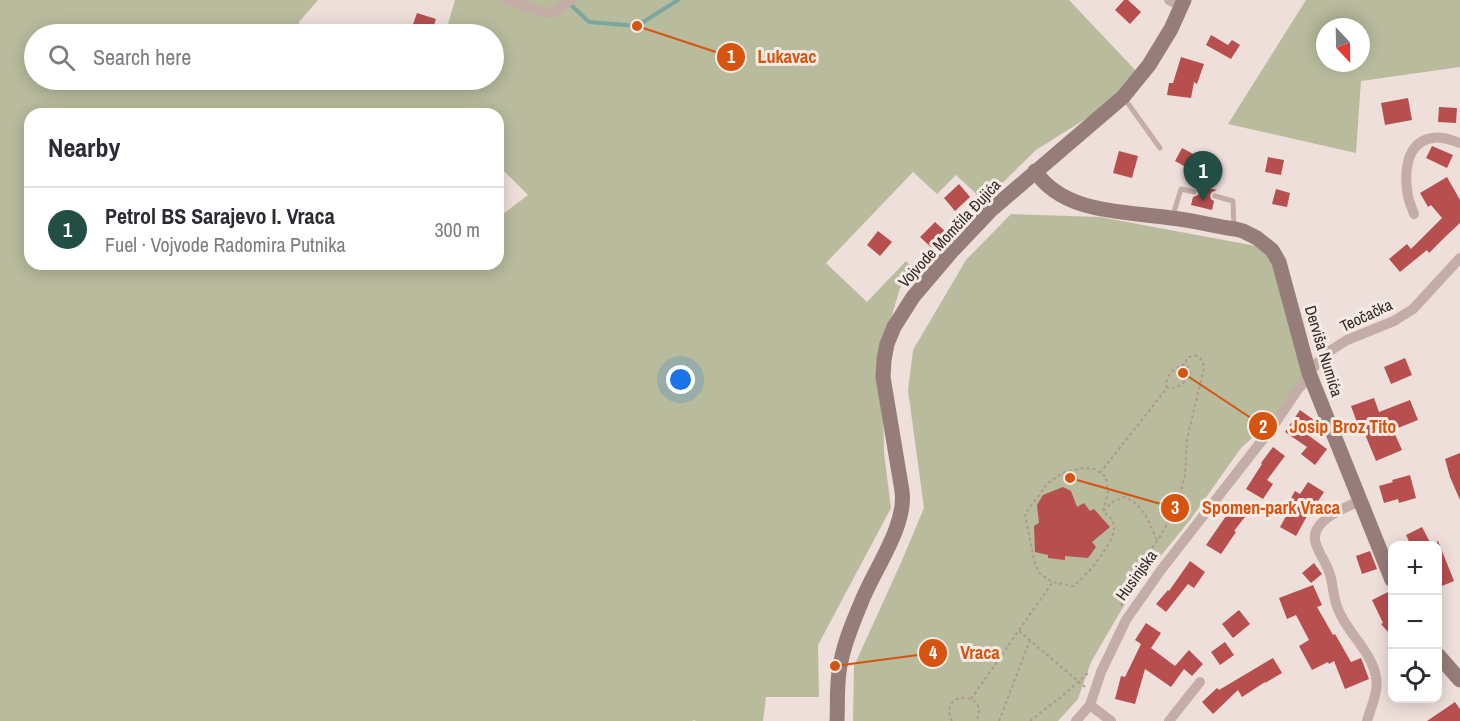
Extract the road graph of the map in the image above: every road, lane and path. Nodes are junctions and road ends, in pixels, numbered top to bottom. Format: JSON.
{"nodes":[{"id":1,"x":507,"y":0,"type":"edge"},
{"id":2,"x":1178,"y":2,"type":"edge"},
{"id":3,"x":567,"y":3,"type":"edge"},
{"id":4,"x":1123,"y":97,"type":"junction"},
{"id":5,"x":1460,"y":143,"type":"edge"},
{"id":6,"x":1160,"y":148,"type":"dead end"},
{"id":7,"x":1035,"y":171,"type":"junction"},
{"id":8,"x":1194,"y":192,"type":"dead end"},
{"id":9,"x":1215,"y":196,"type":"dead end"},
{"id":10,"x":1413,"y":214,"type":"dead end"},
{"id":11,"x":1173,"y":218,"type":"junction"},
{"id":12,"x":1235,"y":229,"type":"junction"},
{"id":13,"x":1460,"y":258,"type":"edge"},
{"id":14,"x":1185,"y":364,"type":"junction"},
{"id":15,"x":1309,"y":373,"type":"junction"},
{"id":16,"x":1167,"y":388,"type":"junction"},
{"id":17,"x":1100,"y":473,"type":"junction"},
{"id":18,"x":1360,"y":501,"type":"junction"},
{"id":19,"x":1103,"y":511,"type":"junction"},
{"id":20,"x":1157,"y":541,"type":"junction"},
{"id":21,"x":1148,"y":554,"type":"dead end"},
{"id":22,"x":1388,"y":570,"type":"edge"},
{"id":23,"x":1052,"y":582,"type":"junction"},
{"id":24,"x":1019,"y":631,"type":"junction"},
{"id":25,"x":1030,"y":640,"type":"junction"},
{"id":26,"x":1442,"y":660,"type":"edge"},
{"id":27,"x":1101,"y":672,"type":"junction"},
{"id":28,"x":1460,"y":680,"type":"edge"},
{"id":29,"x":1078,"y":682,"type":"junction"},
{"id":30,"x":1200,"y":682,"type":"dead end"},
{"id":31,"x":971,"y":699,"type":"junction"},
{"id":32,"x":1090,"y":705,"type":"junction"},
{"id":33,"x":837,"y":721,"type":"edge"},
{"id":34,"x":952,"y":721,"type":"edge"},
{"id":35,"x":976,"y":721,"type":"edge"},
{"id":36,"x":999,"y":721,"type":"edge"},
{"id":37,"x":1030,"y":721,"type":"edge"},
{"id":38,"x":1076,"y":721,"type":"edge"},
{"id":39,"x":1111,"y":721,"type":"edge"},
{"id":40,"x":1169,"y":721,"type":"edge"},
{"id":41,"x":1367,"y":721,"type":"edge"}],
"edges":[{"from":1,"to":3,"type":"street"},
{"from":2,"to":4,"type":"main road","name":"Vojvode Momčila Đujića"},
{"from":4,"to":6,"type":"lane"},
{"from":4,"to":7,"type":"main road","name":"Vojvode Momčila Đujića"},
{"from":5,"to":10,"type":"street"},
{"from":7,"to":11,"type":"main road"},
{"from":7,"to":33,"type":"main road","name":"Vojvode Momčila Đujića"},
{"from":8,"to":11,"type":"lane"},
{"from":9,"to":12,"type":"lane"},
{"from":11,"to":12,"type":"main road"},
{"from":12,"to":15,"type":"main road","name":"Derviša Numića"},
{"from":13,"to":15,"type":"street","name":"Teočačka"},
{"from":14,"to":16,"type":"path"},
{"from":14,"to":16,"type":"path"},
{"from":14,"to":20,"type":"path"},
{"from":15,"to":18,"type":"main road","name":"Derviša Numića"},
{"from":15,"to":27,"type":"street","name":"Husinjska"},
{"from":16,"to":17,"type":"path"},
{"from":17,"to":19,"type":"path"},
{"from":17,"to":23,"type":"path"},
{"from":18,"to":22,"type":"main road","name":"Derviša Numića"},
{"from":18,"to":41,"type":"street"},
{"from":19,"to":20,"type":"path"},
{"from":19,"to":23,"type":"path"},
{"from":20,"to":21,"type":"path"},
{"from":23,"to":24,"type":"path"},
{"from":24,"to":25,"type":"path"},
{"from":24,"to":31,"type":"path"},
{"from":25,"to":29,"type":"path"},
{"from":25,"to":36,"type":"path"},
{"from":26,"to":28,"type":"main road"},
{"from":27,"to":29,"type":"path"},
{"from":27,"to":32,"type":"street","name":"Husinjska"},
{"from":29,"to":37,"type":"path"},
{"from":30,"to":40,"type":"street"},
{"from":31,"to":34,"type":"path"},
{"from":31,"to":35,"type":"path"},
{"from":32,"to":38,"type":"street","name":"Husinjska"},
{"from":32,"to":39,"type":"street"}]}
